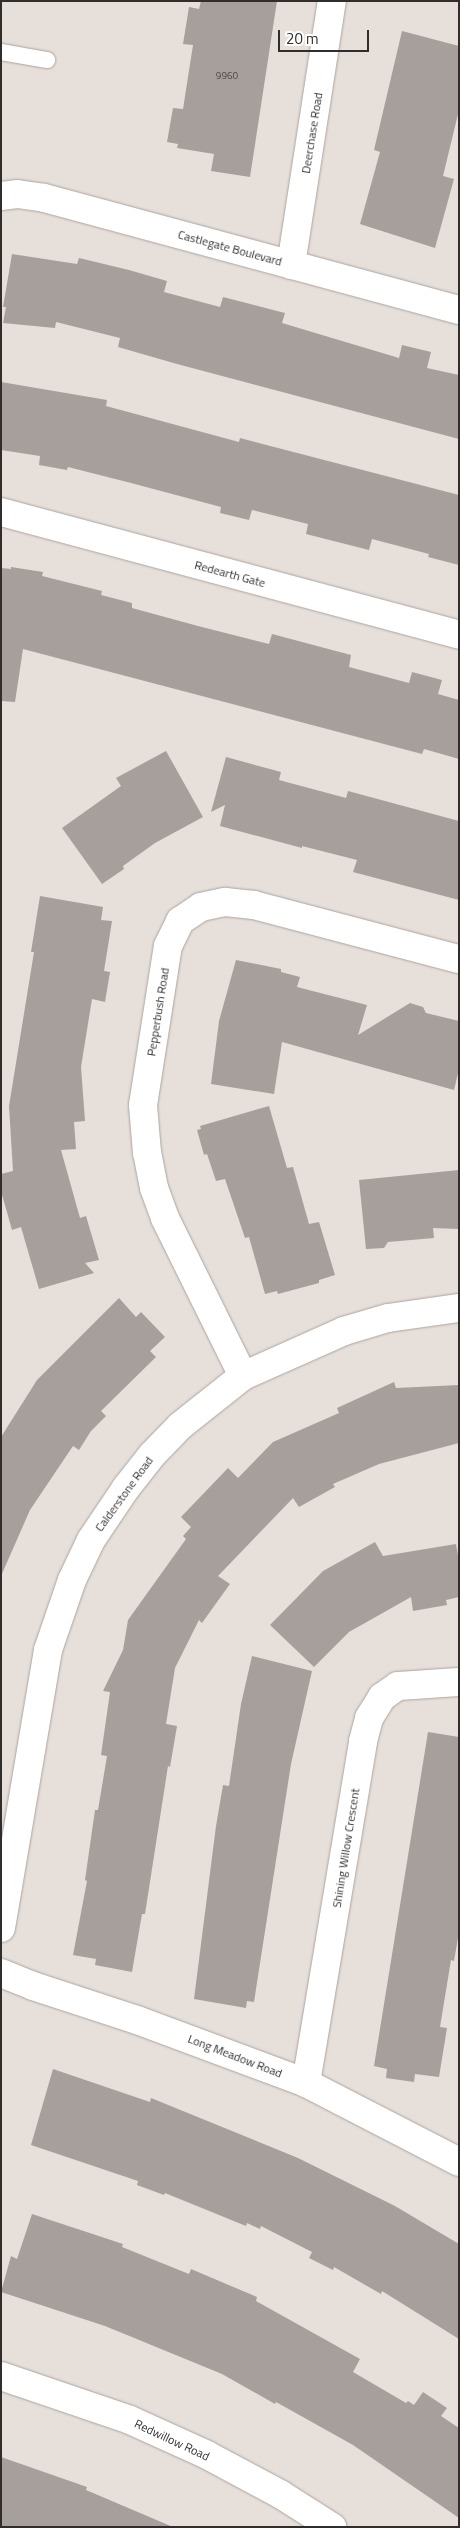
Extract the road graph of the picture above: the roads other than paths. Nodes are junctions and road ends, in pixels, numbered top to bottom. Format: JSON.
{"nodes":[{"id":1,"x":332,"y":1,"type":"edge"},
{"id":2,"x":1,"y":52,"type":"edge"},
{"id":3,"x":47,"y":60,"type":"dead end"},
{"id":4,"x":1,"y":196,"type":"edge"},
{"id":5,"x":291,"y":265,"type":"junction"},
{"id":6,"x":459,"y":310,"type":"edge"},
{"id":7,"x":1,"y":512,"type":"edge"},
{"id":8,"x":459,"y":635,"type":"edge"},
{"id":9,"x":459,"y":959,"type":"edge"},
{"id":10,"x":459,"y":1308,"type":"edge"},
{"id":11,"x":243,"y":1376,"type":"junction"},
{"id":12,"x":459,"y":1682,"type":"edge"},
{"id":13,"x":1,"y":1928,"type":"edge"},
{"id":14,"x":1,"y":1973,"type":"edge"},
{"id":15,"x":306,"y":2083,"type":"junction"},
{"id":16,"x":459,"y":2162,"type":"edge"},
{"id":17,"x":1,"y":2376,"type":"edge"},
{"id":18,"x":332,"y":2527,"type":"edge"}],
"edges":[{"from":1,"to":5,"type":"street","name":"Deerchase Road"},
{"from":2,"to":3,"type":"lane"},
{"from":4,"to":5,"type":"street","name":"Castlegate Boulevard"},
{"from":5,"to":6,"type":"street","name":"Castlegate Boulevard"},
{"from":7,"to":8,"type":"street","name":"Redearth Gate"},
{"from":9,"to":11,"type":"street","name":"Pepperbush Road"},
{"from":10,"to":11,"type":"street","name":"Calderstone Road"},
{"from":11,"to":13,"type":"street","name":"Calderstone Road"},
{"from":12,"to":15,"type":"street","name":"Shining Willow Crescent"},
{"from":14,"to":15,"type":"street","name":"Long Meadow Road"},
{"from":15,"to":16,"type":"street","name":"Long Meadow Road"},
{"from":17,"to":18,"type":"street","name":"Redwillow Road"}]}
